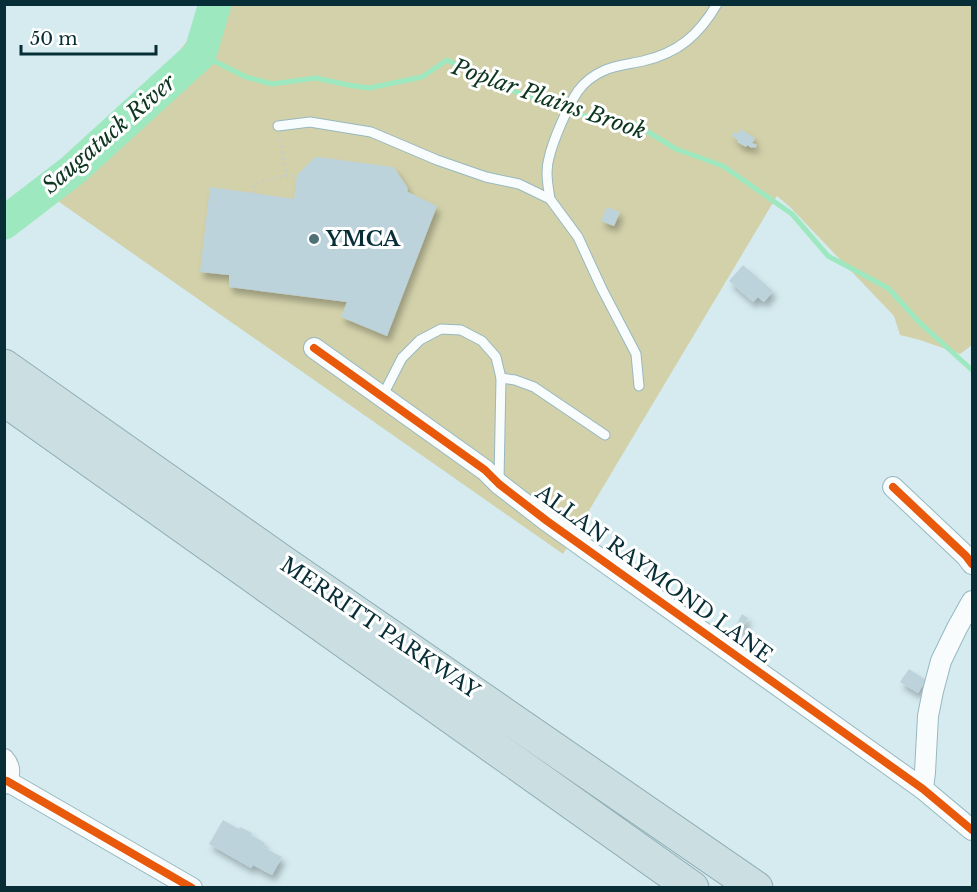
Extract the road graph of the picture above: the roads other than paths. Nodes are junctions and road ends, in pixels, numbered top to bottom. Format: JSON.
{"nodes":[{"id":1,"x":717,"y":4,"type":"edge"},
{"id":2,"x":278,"y":126,"type":"road end"},
{"id":3,"x":550,"y":199,"type":"junction"},
{"id":4,"x":314,"y":348,"type":"dead end"},
{"id":5,"x":4,"y":366,"type":"edge"},
{"id":6,"x":501,"y":378,"type":"junction"},
{"id":7,"x":639,"y":386,"type":"dead end"},
{"id":8,"x":382,"y":397,"type":"junction"},
{"id":9,"x":4,"y":399,"type":"edge"},
{"id":10,"x":605,"y":435,"type":"dead end"},
{"id":11,"x":500,"y":484,"type":"junction"},
{"id":12,"x":893,"y":487,"type":"dead end"},
{"id":13,"x":972,"y":564,"type":"edge"},
{"id":14,"x":972,"y":601,"type":"edge"},
{"id":15,"x":4,"y":759,"type":"edge"},
{"id":16,"x":580,"y":765,"type":"junction"},
{"id":17,"x":6,"y":782,"type":"edge"},
{"id":18,"x":923,"y":789,"type":"junction"},
{"id":19,"x":972,"y":830,"type":"edge"},
{"id":20,"x":192,"y":888,"type":"edge"},
{"id":21,"x":692,"y":888,"type":"edge"},
{"id":22,"x":756,"y":888,"type":"edge"},
{"id":23,"x":771,"y":888,"type":"edge"}],
"edges":[{"from":1,"to":3,"type":"lane"},
{"from":2,"to":3,"type":"lane"},
{"from":3,"to":7,"type":"lane"},
{"from":4,"to":8,"type":"street","name":"ALLAN RAYMOND LANE"},
{"from":5,"to":16,"type":"highway","name":"MERRITT PARKWAY"},
{"from":6,"to":8,"type":"lane"},
{"from":6,"to":10,"type":"lane"},
{"from":6,"to":11,"type":"lane"},
{"from":8,"to":11,"type":"street","name":"ALLAN RAYMOND LANE"},
{"from":9,"to":21,"type":"highway","name":"MERRITT PARKWAY"},
{"from":11,"to":18,"type":"street","name":"ALLAN RAYMOND LANE"},
{"from":12,"to":13,"type":"street"},
{"from":14,"to":18,"type":"street"},
{"from":15,"to":17,"type":"street"},
{"from":16,"to":22,"type":"highway","name":"MERRITT PARKWAY"},
{"from":16,"to":23,"type":"highway"},
{"from":17,"to":20,"type":"street"},
{"from":18,"to":19,"type":"street","name":"ALLAN RAYMOND LANE"}]}
